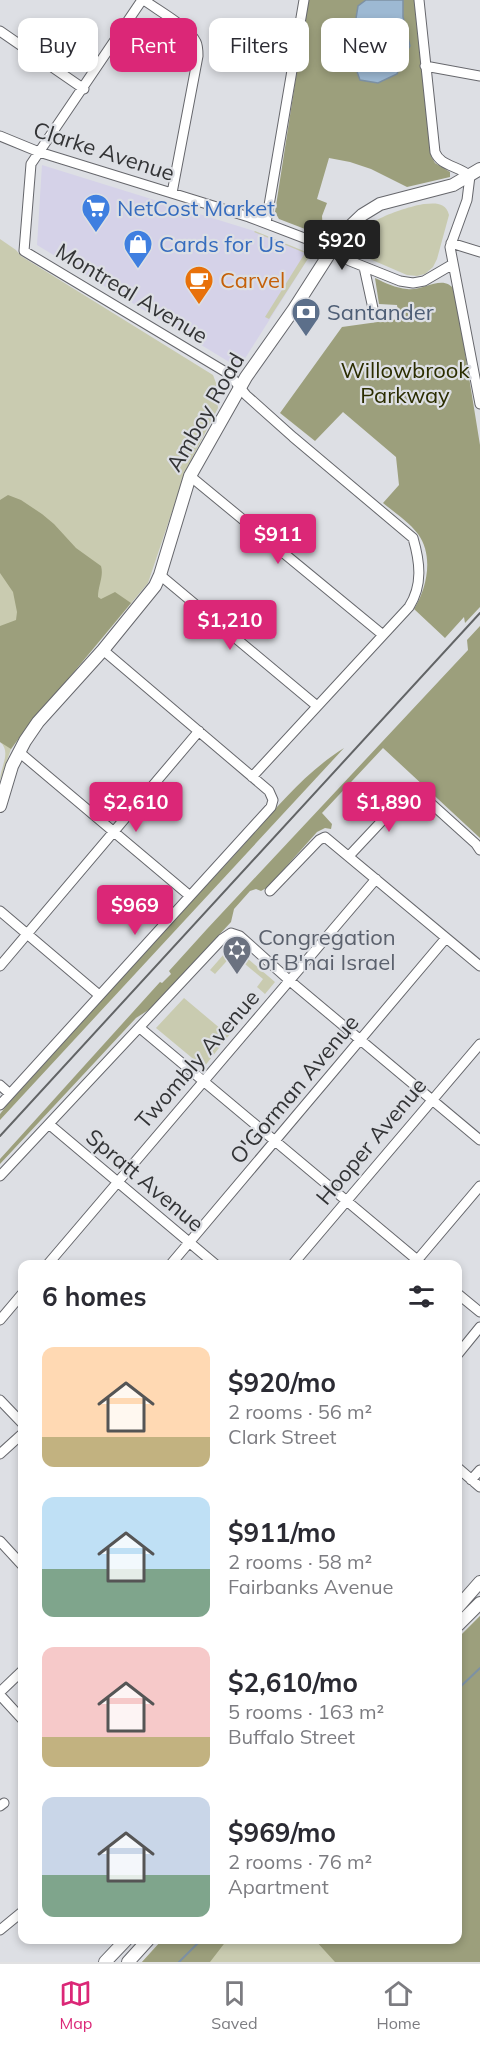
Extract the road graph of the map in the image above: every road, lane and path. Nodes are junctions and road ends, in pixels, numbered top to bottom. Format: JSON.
{"nodes":[{"id":1,"x":143,"y":0,"type":"edge"},
{"id":2,"x":304,"y":0,"type":"edge"},
{"id":3,"x":419,"y":0,"type":"edge"},
{"id":4,"x":0,"y":31,"type":"edge"},
{"id":5,"x":425,"y":66,"type":"junction"},
{"id":6,"x":480,"y":76,"type":"edge"},
{"id":7,"x":84,"y":89,"type":"junction"},
{"id":8,"x":0,"y":136,"type":"edge"},
{"id":9,"x":39,"y":152,"type":"junction"},
{"id":10,"x":475,"y":173,"type":"edge"},
{"id":11,"x":172,"y":193,"type":"junction"},
{"id":12,"x":266,"y":223,"type":"junction"},
{"id":13,"x":451,"y":243,"type":"junction"},
{"id":14,"x":331,"y":251,"type":"junction"},
{"id":15,"x":480,"y":252,"type":"edge"},
{"id":16,"x":453,"y":264,"type":"junction"},
{"id":17,"x":364,"y":267,"type":"junction"},
{"id":18,"x":374,"y":313,"type":"dead end"},
{"id":19,"x":240,"y":388,"type":"junction"},
{"id":20,"x":480,"y":404,"type":"edge"},
{"id":21,"x":190,"y":476,"type":"junction"},
{"id":22,"x":160,"y":575,"type":"junction"},
{"id":23,"x":383,"y":634,"type":"junction"},
{"id":24,"x":103,"y":650,"type":"junction"},
{"id":25,"x":317,"y":706,"type":"junction"},
{"id":26,"x":199,"y":731,"type":"junction"},
{"id":27,"x":19,"y":752,"type":"junction"},
{"id":28,"x":252,"y":777,"type":"junction"},
{"id":29,"x":0,"y":806,"type":"edge"},
{"id":30,"x":114,"y":832,"type":"junction"},
{"id":31,"x":480,"y":850,"type":"edge"},
{"id":32,"x":349,"y":856,"type":"junction"},
{"id":33,"x":376,"y":879,"type":"junction"},
{"id":34,"x":270,"y":891,"type":"dead end"},
{"id":35,"x":190,"y":896,"type":"junction"},
{"id":36,"x":0,"y":911,"type":"edge"},
{"id":37,"x":28,"y":933,"type":"junction"},
{"id":38,"x":446,"y":938,"type":"junction"},
{"id":39,"x":0,"y":966,"type":"edge"},
{"id":40,"x":480,"y":966,"type":"edge"},
{"id":41,"x":290,"y":981,"type":"junction"},
{"id":42,"x":99,"y":995,"type":"junction"},
{"id":43,"x":140,"y":1028,"type":"junction"},
{"id":44,"x":361,"y":1040,"type":"junction"},
{"id":45,"x":480,"y":1044,"type":"edge"},
{"id":46,"x":204,"y":1082,"type":"junction"},
{"id":47,"x":0,"y":1085,"type":"edge"},
{"id":48,"x":10,"y":1094,"type":"junction"},
{"id":49,"x":432,"y":1100,"type":"junction"},
{"id":50,"x":0,"y":1105,"type":"edge"},
{"id":51,"x":50,"y":1125,"type":"junction"},
{"id":52,"x":480,"y":1140,"type":"edge"},
{"id":53,"x":275,"y":1142,"type":"junction"},
{"id":54,"x":0,"y":1176,"type":"edge"},
{"id":55,"x":118,"y":1182,"type":"junction"},
{"id":56,"x":480,"y":1186,"type":"edge"},
{"id":57,"x":346,"y":1201,"type":"junction"},
{"id":58,"x":190,"y":1243,"type":"junction"},
{"id":59,"x":51,"y":1260,"type":"edge"},
{"id":60,"x":175,"y":1260,"type":"edge"},
{"id":61,"x":210,"y":1260,"type":"edge"},
{"id":62,"x":296,"y":1260,"type":"edge"},
{"id":63,"x":414,"y":1260,"type":"edge"},
{"id":64,"x":419,"y":1260,"type":"edge"},
{"id":65,"x":462,"y":1297,"type":"edge"},
{"id":66,"x":18,"y":1299,"type":"edge"},
{"id":67,"x":480,"y":1312,"type":"edge"},
{"id":68,"x":0,"y":1320,"type":"edge"},
{"id":69,"x":480,"y":1327,"type":"edge"},
{"id":70,"x":462,"y":1349,"type":"edge"},
{"id":71,"x":0,"y":1400,"type":"edge"},
{"id":72,"x":18,"y":1419,"type":"edge"},
{"id":73,"x":18,"y":1438,"type":"edge"},
{"id":74,"x":0,"y":1454,"type":"edge"},
{"id":75,"x":480,"y":1470,"type":"edge"},
{"id":76,"x":462,"y":1472,"type":"edge"},
{"id":77,"x":471,"y":1480,"type":"junction"},
{"id":78,"x":480,"y":1487,"type":"edge"},
{"id":79,"x":0,"y":1541,"type":"edge"},
{"id":80,"x":18,"y":1561,"type":"edge"},
{"id":81,"x":480,"y":1582,"type":"edge"},
{"id":82,"x":462,"y":1600,"type":"edge"},
{"id":83,"x":480,"y":1603,"type":"edge"},
{"id":84,"x":462,"y":1621,"type":"edge"},
{"id":85,"x":18,"y":1675,"type":"edge"},
{"id":86,"x":0,"y":1694,"type":"edge"},
{"id":87,"x":18,"y":1714,"type":"edge"},
{"id":88,"x":18,"y":1915,"type":"edge"},
{"id":89,"x":0,"y":1930,"type":"edge"},
{"id":90,"x":122,"y":1944,"type":"edge"},
{"id":91,"x":144,"y":1944,"type":"edge"},
{"id":92,"x":105,"y":1962,"type":"edge"},
{"id":93,"x":128,"y":1962,"type":"edge"}],
"edges":[{"from":1,"to":7,"type":"street"},
{"from":1,"to":11,"type":"street"},
{"from":2,"to":12,"type":"street"},
{"from":3,"to":5,"type":"street"},
{"from":4,"to":7,"type":"street"},
{"from":5,"to":6,"type":"street"},
{"from":5,"to":10,"type":"street"},
{"from":7,"to":9,"type":"street"},
{"from":8,"to":9,"type":"street","name":"Clarke Avenue"},
{"from":9,"to":11,"type":"street","name":"Clarke Avenue"},
{"from":9,"to":19,"type":"street","name":"Montreal Avenue"},
{"from":10,"to":13,"type":"street"},
{"from":10,"to":14,"type":"main road","name":"Amboy Road"},
{"from":11,"to":12,"type":"street","name":"Clarke Avenue"},
{"from":12,"to":14,"type":"street","name":"Clarke Avenue"},
{"from":13,"to":15,"type":"street"},
{"from":13,"to":16,"type":"street"},
{"from":14,"to":17,"type":"street","name":"Clarke Avenue"},
{"from":14,"to":19,"type":"main road","name":"Amboy Road"},
{"from":16,"to":17,"type":"street","name":"Clarke Avenue"},
{"from":16,"to":20,"type":"street"},
{"from":17,"to":18,"type":"street"},
{"from":19,"to":21,"type":"main road","name":"Amboy Road"},
{"from":19,"to":23,"type":"street","name":"Montreal Avenue"},
{"from":21,"to":22,"type":"main road","name":"Amboy Road"},
{"from":21,"to":23,"type":"street"},
{"from":22,"to":24,"type":"main road","name":"Amboy Road"},
{"from":22,"to":25,"type":"street"},
{"from":23,"to":25,"type":"street"},
{"from":24,"to":26,"type":"street"},
{"from":24,"to":27,"type":"main road","name":"Amboy Road"},
{"from":25,"to":28,"type":"street"},
{"from":26,"to":28,"type":"street"},
{"from":26,"to":30,"type":"street"},
{"from":27,"to":29,"type":"main road","name":"Amboy Road"},
{"from":27,"to":30,"type":"street"},
{"from":28,"to":35,"type":"street"},
{"from":30,"to":35,"type":"street"},
{"from":30,"to":37,"type":"street"},
{"from":31,"to":32,"type":"street"},
{"from":32,"to":33,"type":"street"},
{"from":32,"to":34,"type":"street"},
{"from":33,"to":38,"type":"street"},
{"from":33,"to":41,"type":"street","name":"Twombly Avenue"},
{"from":35,"to":42,"type":"street"},
{"from":36,"to":37,"type":"street"},
{"from":37,"to":39,"type":"street"},
{"from":37,"to":42,"type":"street"},
{"from":38,"to":40,"type":"street"},
{"from":38,"to":44,"type":"street","name":"O'Gorman Avenue"},
{"from":41,"to":43,"type":"street"},
{"from":41,"to":44,"type":"street"},
{"from":41,"to":46,"type":"street","name":"Twombly Avenue"},
{"from":42,"to":48,"type":"street"},
{"from":43,"to":46,"type":"street"},
{"from":43,"to":51,"type":"street"},
{"from":44,"to":49,"type":"street"},
{"from":44,"to":53,"type":"street","name":"O'Gorman Avenue"},
{"from":45,"to":49,"type":"street","name":"Hooper Avenue"},
{"from":46,"to":53,"type":"street"},
{"from":46,"to":55,"type":"street","name":"Twombly Avenue"},
{"from":47,"to":48,"type":"street"},
{"from":48,"to":50,"type":"street"},
{"from":49,"to":52,"type":"street"},
{"from":49,"to":57,"type":"street","name":"Hooper Avenue"},
{"from":51,"to":54,"type":"street"},
{"from":51,"to":55,"type":"street","name":"Spratt Avenue"},
{"from":53,"to":57,"type":"street"},
{"from":53,"to":58,"type":"street","name":"O'Gorman Avenue"},
{"from":55,"to":58,"type":"street","name":"Spratt Avenue"},
{"from":55,"to":59,"type":"street","name":"Twombly Avenue"},
{"from":56,"to":64,"type":"street"},
{"from":57,"to":62,"type":"street","name":"Hooper Avenue"},
{"from":57,"to":63,"type":"street"},
{"from":58,"to":60,"type":"street","name":"O'Gorman Avenue"},
{"from":58,"to":61,"type":"street","name":"Spratt Avenue"},
{"from":65,"to":67,"type":"street"},
{"from":66,"to":68,"type":"street"},
{"from":69,"to":70,"type":"street"},
{"from":71,"to":72,"type":"street"},
{"from":73,"to":74,"type":"street"},
{"from":75,"to":77,"type":"street"},
{"from":76,"to":77,"type":"street"},
{"from":77,"to":78,"type":"street"},
{"from":79,"to":80,"type":"street"},
{"from":81,"to":82,"type":"main road"},
{"from":83,"to":84,"type":"main road"},
{"from":85,"to":86,"type":"street"},
{"from":86,"to":87,"type":"street"},
{"from":88,"to":89,"type":"street"},
{"from":90,"to":92,"type":"main road"},
{"from":91,"to":93,"type":"main road"}]}
